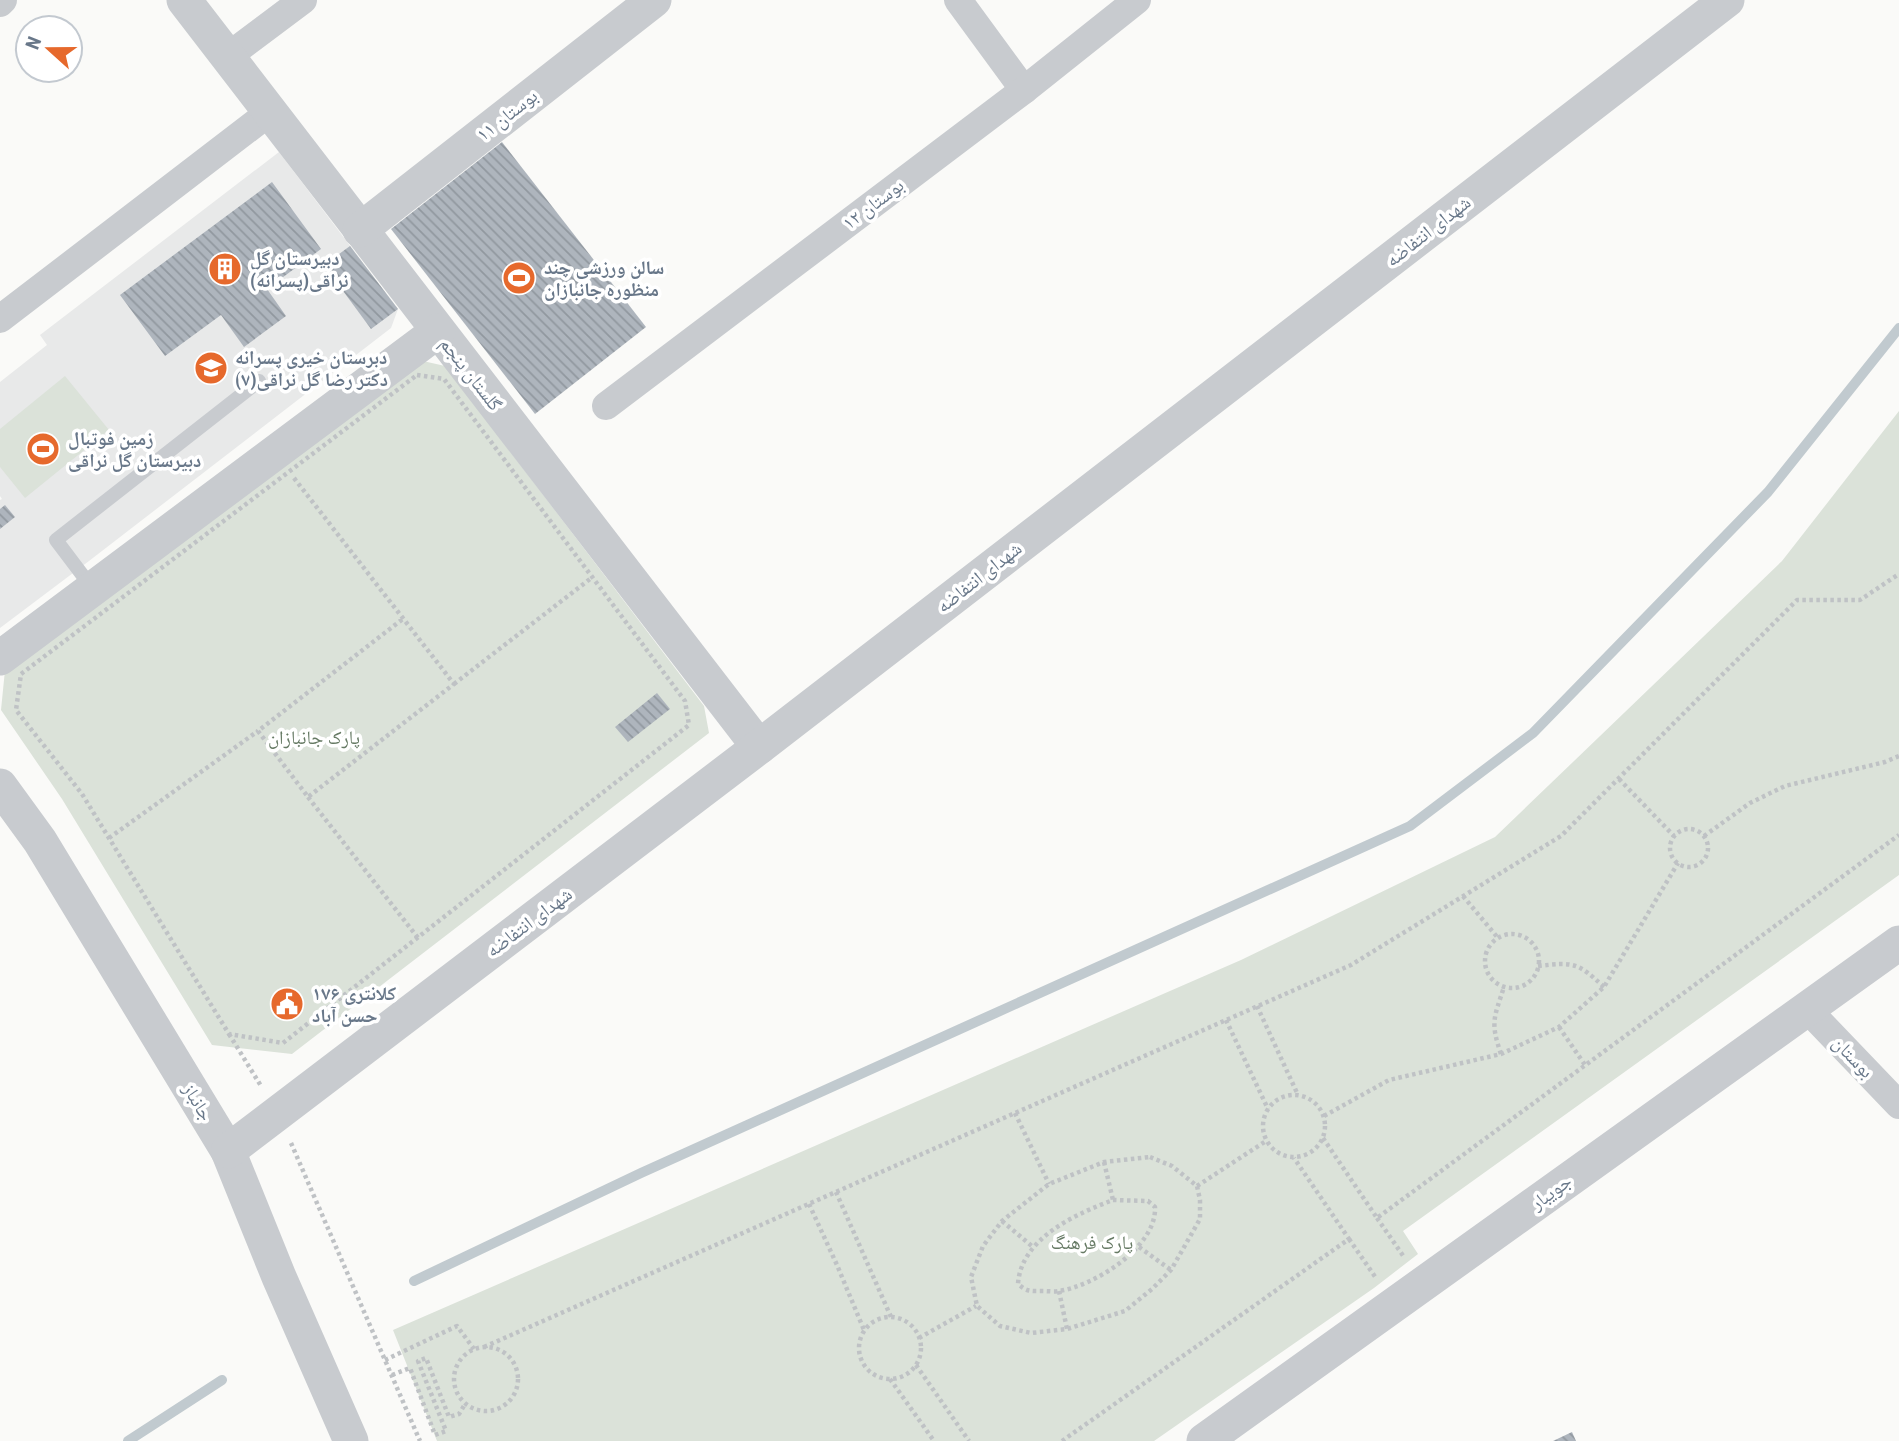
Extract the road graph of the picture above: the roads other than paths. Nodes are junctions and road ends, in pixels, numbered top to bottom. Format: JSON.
{"nodes":[{"id":1,"x":184,"y":0,"type":"edge"},
{"id":2,"x":303,"y":0,"type":"edge"},
{"id":3,"x":654,"y":0,"type":"edge"},
{"id":4,"x":958,"y":0,"type":"edge"},
{"id":5,"x":1137,"y":0,"type":"edge"},
{"id":6,"x":1727,"y":0,"type":"edge"},
{"id":7,"x":227,"y":57,"type":"junction"},
{"id":8,"x":1024,"y":90,"type":"junction"},
{"id":9,"x":270,"y":112,"type":"junction"},
{"id":10,"x":360,"y":230,"type":"junction"},
{"id":11,"x":0,"y":319,"type":"edge"},
{"id":12,"x":438,"y":331,"type":"junction"},
{"id":13,"x":258,"y":381,"type":"dead end"},
{"id":14,"x":606,"y":406,"type":"dead end"},
{"id":15,"x":93,"y":589,"type":"junction"},
{"id":16,"x":0,"y":658,"type":"edge"},
{"id":17,"x":759,"y":747,"type":"junction"},
{"id":18,"x":0,"y":786,"type":"edge"},
{"id":19,"x":1899,"y":943,"type":"edge"},
{"id":20,"x":1807,"y":1009,"type":"junction"},
{"id":21,"x":1899,"y":1105,"type":"edge"},
{"id":22,"x":228,"y":1151,"type":"junction"},
{"id":23,"x":351,"y":1441,"type":"edge"},
{"id":24,"x":1204,"y":1441,"type":"edge"}],
"edges":[{"from":1,"to":7,"type":"street","name":"گلستان پنجم"},
{"from":2,"to":7,"type":"street"},
{"from":3,"to":10,"type":"street","name":"بوستان ۱۱"},
{"from":4,"to":8,"type":"street"},
{"from":5,"to":8,"type":"street","name":"بوستان ۱۲"},
{"from":6,"to":17,"type":"street","name":"شهدای انتفاضه"},
{"from":7,"to":9,"type":"street","name":"گلستان پنجم"},
{"from":8,"to":14,"type":"street","name":"بوستان ۱۲"},
{"from":9,"to":10,"type":"street","name":"گلستان پنجم"},
{"from":9,"to":11,"type":"street"},
{"from":10,"to":12,"type":"street","name":"گلستان پنجم"},
{"from":12,"to":15,"type":"street"},
{"from":12,"to":17,"type":"street","name":"گلستان پنجم"},
{"from":13,"to":15,"type":"lane"},
{"from":15,"to":16,"type":"street"},
{"from":17,"to":22,"type":"street","name":"شهدای انتفاضه"},
{"from":18,"to":22,"type":"street","name":"جانباز"},
{"from":19,"to":20,"type":"street","name":"جویبار"},
{"from":20,"to":21,"type":"street","name":"بوستان"},
{"from":20,"to":24,"type":"street","name":"جویبار"},
{"from":22,"to":23,"type":"street","name":"جانباز"}]}
